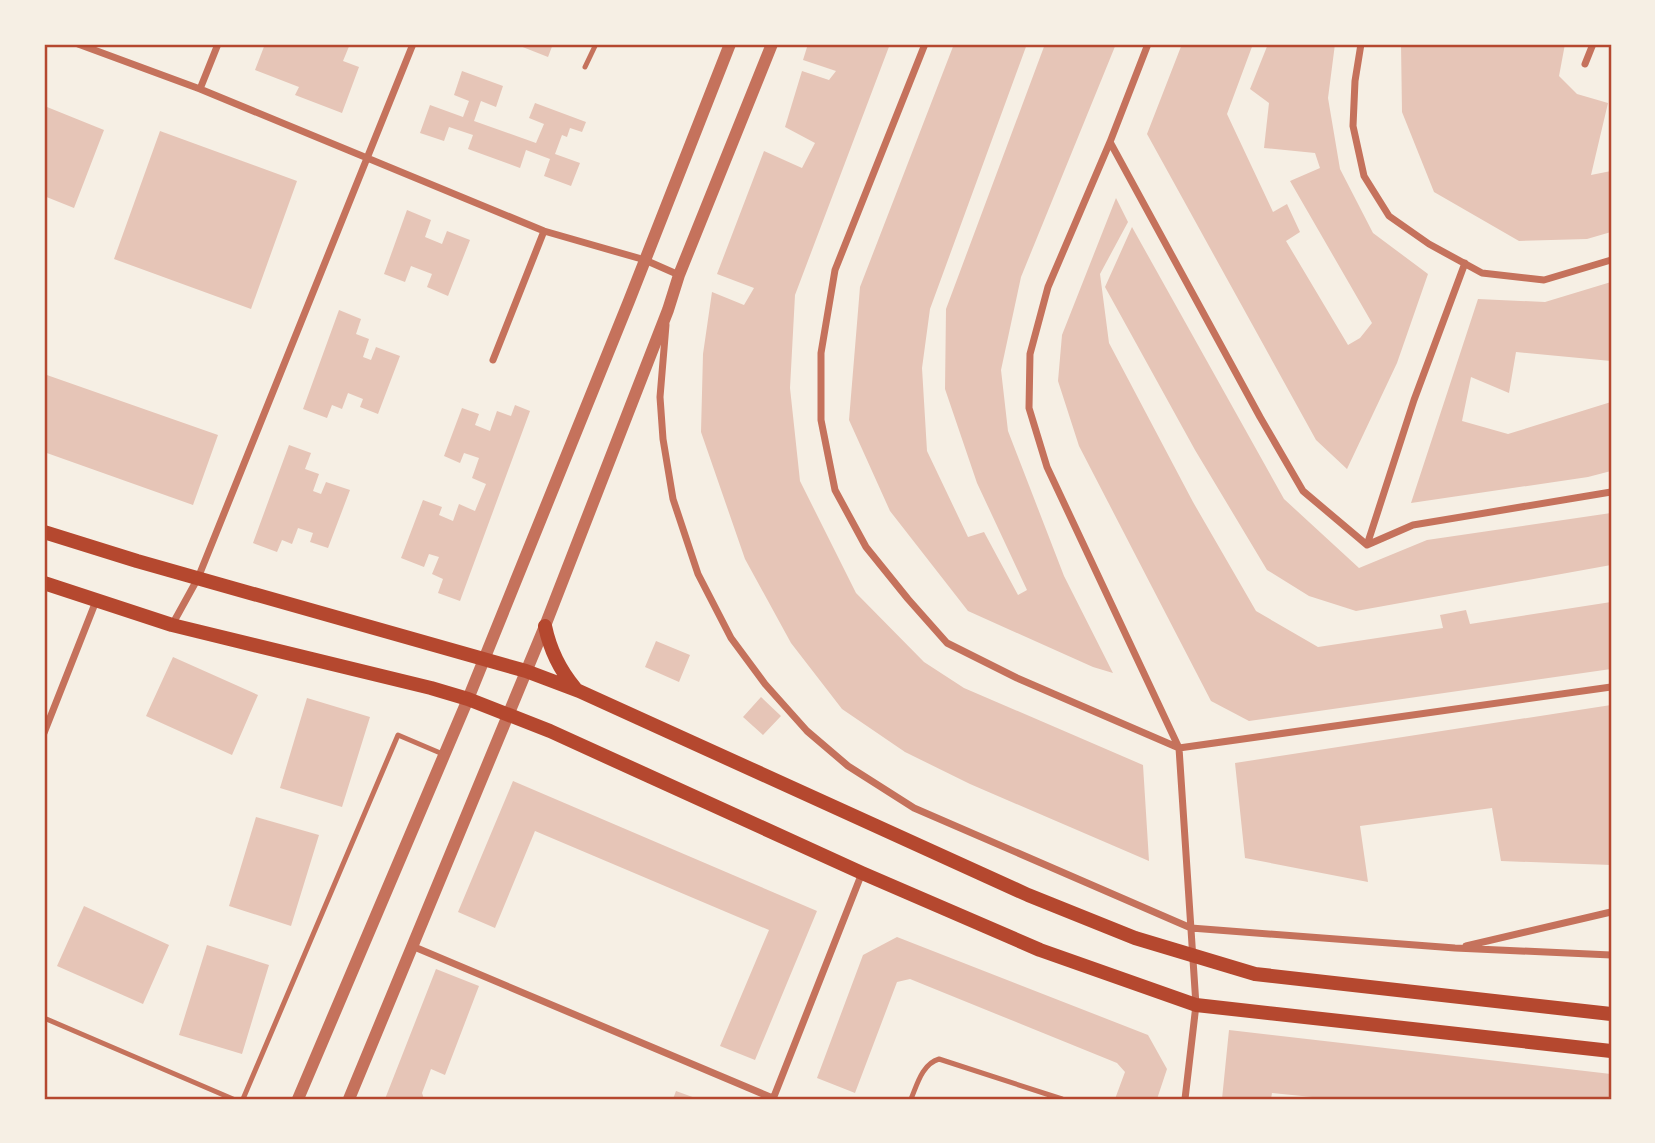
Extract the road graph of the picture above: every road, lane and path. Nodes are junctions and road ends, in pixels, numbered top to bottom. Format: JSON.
{"nodes":[{"id":1,"x":78,"y":44,"type":"edge"},
{"id":2,"x":218,"y":44,"type":"edge"},
{"id":3,"x":413,"y":44,"type":"edge"},
{"id":4,"x":596,"y":44,"type":"edge"},
{"id":5,"x":730,"y":44,"type":"edge"},
{"id":6,"x":772,"y":44,"type":"edge"},
{"id":7,"x":925,"y":44,"type":"edge"},
{"id":8,"x":1148,"y":44,"type":"edge"},
{"id":9,"x":1361,"y":44,"type":"edge"},
{"id":10,"x":1593,"y":44,"type":"edge"},
{"id":11,"x":1586,"y":64,"type":"dead end"},
{"id":12,"x":585,"y":67,"type":"dead end"},
{"id":13,"x":200,"y":89,"type":"junction"},
{"id":14,"x":1110,"y":142,"type":"junction"},
{"id":15,"x":368,"y":158,"type":"junction"},
{"id":16,"x":544,"y":231,"type":"junction"},
{"id":17,"x":645,"y":260,"type":"junction"},
{"id":18,"x":1611,"y":260,"type":"edge"},
{"id":19,"x":1465,"y":263,"type":"junction"},
{"id":20,"x":679,"y":275,"type":"junction"},
{"id":21,"x":667,"y":310,"type":"junction"},
{"id":22,"x":493,"y":360,"type":"dead end"},
{"id":23,"x":1611,"y":492,"type":"edge"},
{"id":24,"x":44,"y":533,"type":"edge"},
{"id":25,"x":1367,"y":545,"type":"junction"},
{"id":26,"x":198,"y":578,"type":"junction"},
{"id":27,"x":44,"y":583,"type":"edge"},
{"id":28,"x":96,"y":601,"type":"junction"},
{"id":29,"x":172,"y":625,"type":"junction"},
{"id":30,"x":545,"y":626,"type":"junction"},
{"id":31,"x":484,"y":659,"type":"junction"},
{"id":32,"x":526,"y":671,"type":"junction"},
{"id":33,"x":1611,"y":687,"type":"edge"},
{"id":34,"x":579,"y":691,"type":"junction"},
{"id":35,"x":468,"y":699,"type":"junction"},
{"id":36,"x":508,"y":713,"type":"junction"},
{"id":37,"x":44,"y":733,"type":"edge"},
{"id":38,"x":1179,"y":748,"type":"junction"},
{"id":39,"x":445,"y":755,"type":"junction"},
{"id":40,"x":862,"y":873,"type":"junction"},
{"id":41,"x":1611,"y":912,"type":"edge"},
{"id":42,"x":1191,"y":928,"type":"junction"},
{"id":43,"x":412,"y":946,"type":"junction"},
{"id":44,"x":1455,"y":948,"type":"junction"},
{"id":45,"x":1192,"y":954,"type":"junction"},
{"id":46,"x":1611,"y":955,"type":"edge"},
{"id":47,"x":1196,"y":1004,"type":"junction"},
{"id":48,"x":1611,"y":1014,"type":"edge"},
{"id":49,"x":44,"y":1018,"type":"edge"},
{"id":50,"x":1611,"y":1051,"type":"edge"},
{"id":51,"x":233,"y":1099,"type":"edge"},
{"id":52,"x":243,"y":1099,"type":"edge"},
{"id":53,"x":298,"y":1099,"type":"edge"},
{"id":54,"x":349,"y":1099,"type":"edge"},
{"id":55,"x":774,"y":1099,"type":"edge"},
{"id":56,"x":911,"y":1099,"type":"edge"},
{"id":57,"x":1062,"y":1099,"type":"edge"},
{"id":58,"x":1185,"y":1099,"type":"edge"}],
"edges":[{"from":1,"to":13,"type":"street"},
{"from":2,"to":13,"type":"street"},
{"from":3,"to":15,"type":"street"},
{"from":4,"to":12,"type":"lane"},
{"from":5,"to":17,"type":"street"},
{"from":6,"to":20,"type":"street"},
{"from":7,"to":38,"type":"street"},
{"from":8,"to":14,"type":"street"},
{"from":9,"to":19,"type":"street"},
{"from":10,"to":11,"type":"street"},
{"from":13,"to":15,"type":"street"},
{"from":14,"to":25,"type":"street"},
{"from":14,"to":38,"type":"street"},
{"from":15,"to":16,"type":"street"},
{"from":15,"to":26,"type":"street"},
{"from":16,"to":17,"type":"street"},
{"from":16,"to":22,"type":"street"},
{"from":17,"to":20,"type":"street"},
{"from":17,"to":31,"type":"street"},
{"from":18,"to":19,"type":"street"},
{"from":19,"to":25,"type":"street"},
{"from":20,"to":21,"type":"street"},
{"from":21,"to":30,"type":"street"},
{"from":21,"to":42,"type":"street"},
{"from":23,"to":25,"type":"street"},
{"from":24,"to":26,"type":"main road"},
{"from":26,"to":29,"type":"street"},
{"from":26,"to":31,"type":"main road"},
{"from":27,"to":28,"type":"main road"},
{"from":28,"to":29,"type":"main road"},
{"from":28,"to":37,"type":"street"},
{"from":29,"to":35,"type":"main road"},
{"from":30,"to":32,"type":"street"},
{"from":30,"to":34,"type":"main road"},
{"from":31,"to":32,"type":"main road"},
{"from":31,"to":35,"type":"street"},
{"from":32,"to":34,"type":"main road"},
{"from":32,"to":36,"type":"street"},
{"from":33,"to":38,"type":"street"},
{"from":34,"to":45,"type":"main road"},
{"from":35,"to":36,"type":"main road"},
{"from":35,"to":39,"type":"street"},
{"from":36,"to":40,"type":"main road"},
{"from":36,"to":43,"type":"street"},
{"from":38,"to":42,"type":"street"},
{"from":39,"to":52,"type":"lane"},
{"from":39,"to":53,"type":"street"},
{"from":40,"to":47,"type":"main road"},
{"from":40,"to":55,"type":"street"},
{"from":41,"to":44,"type":"street"},
{"from":42,"to":44,"type":"street"},
{"from":42,"to":45,"type":"street"},
{"from":43,"to":54,"type":"street"},
{"from":43,"to":55,"type":"street"},
{"from":44,"to":46,"type":"street"},
{"from":45,"to":47,"type":"street"},
{"from":45,"to":48,"type":"main road"},
{"from":47,"to":50,"type":"main road"},
{"from":47,"to":58,"type":"street"},
{"from":49,"to":51,"type":"lane"},
{"from":56,"to":57,"type":"lane"}]}
